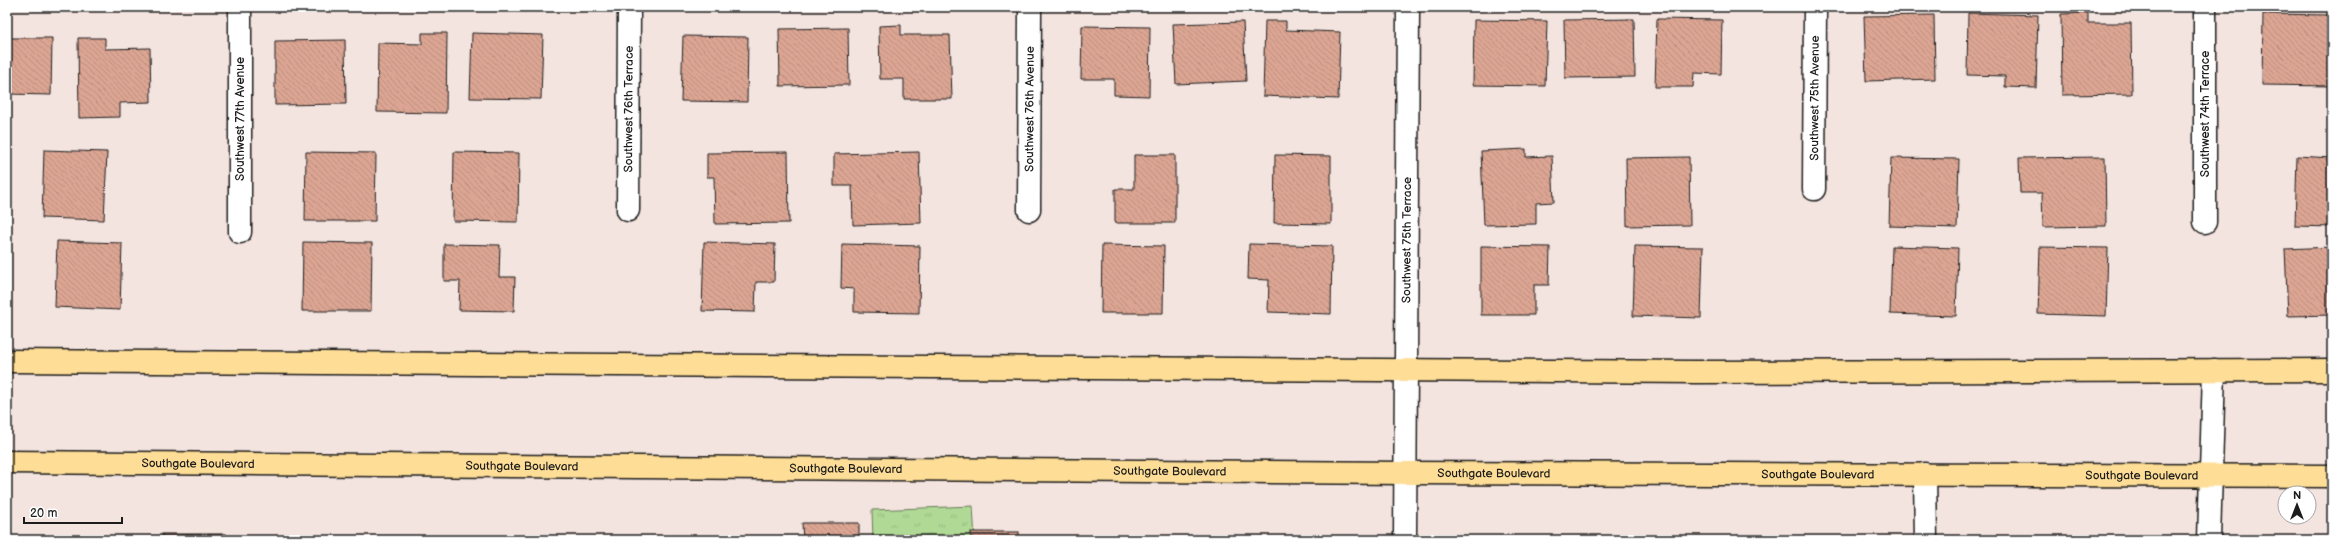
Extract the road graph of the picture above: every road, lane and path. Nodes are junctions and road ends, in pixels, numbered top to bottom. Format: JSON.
{"nodes":[{"id":1,"x":240,"y":7,"type":"edge"},
{"id":2,"x":629,"y":7,"type":"edge"},
{"id":3,"x":1030,"y":7,"type":"edge"},
{"id":4,"x":1408,"y":7,"type":"edge"},
{"id":5,"x":1816,"y":7,"type":"edge"},
{"id":6,"x":2205,"y":7,"type":"edge"},
{"id":7,"x":1814,"y":188,"type":"dead end"},
{"id":8,"x":628,"y":210,"type":"dead end"},
{"id":9,"x":1029,"y":210,"type":"dead end"},
{"id":10,"x":2205,"y":222,"type":"dead end"},
{"id":11,"x":240,"y":232,"type":"dead end"},
{"id":12,"x":7,"y":361,"type":"edge"},
{"id":13,"x":1406,"y":370,"type":"junction"},
{"id":14,"x":2214,"y":370,"type":"junction"},
{"id":15,"x":2332,"y":370,"type":"edge"},
{"id":16,"x":7,"y":462,"type":"edge"},
{"id":17,"x":1406,"y":473,"type":"junction"},
{"id":18,"x":1925,"y":474,"type":"junction"},
{"id":19,"x":2211,"y":474,"type":"junction"},
{"id":20,"x":2332,"y":476,"type":"edge"},
{"id":21,"x":1405,"y":540,"type":"edge"},
{"id":22,"x":1926,"y":540,"type":"edge"},
{"id":23,"x":2209,"y":540,"type":"edge"}],
"edges":[{"from":1,"to":11,"type":"street","name":"Southwest 77th Avenue"},
{"from":2,"to":8,"type":"street","name":"Southwest 76th Terrace"},
{"from":3,"to":9,"type":"street","name":"Southwest 76th Avenue"},
{"from":4,"to":13,"type":"street","name":"Southwest 75th Terrace"},
{"from":5,"to":7,"type":"street","name":"Southwest 75th Avenue"},
{"from":6,"to":10,"type":"street","name":"Southwest 74th Terrace"},
{"from":12,"to":13,"type":"main road"},
{"from":13,"to":14,"type":"main road"},
{"from":13,"to":17,"type":"street","name":"Southwest 75th Terrace"},
{"from":14,"to":15,"type":"main road"},
{"from":14,"to":19,"type":"street"},
{"from":16,"to":17,"type":"main road","name":"Southgate Boulevard"},
{"from":17,"to":18,"type":"main road","name":"Southgate Boulevard"},
{"from":17,"to":21,"type":"street","name":"Southwest 75th Terrace"},
{"from":18,"to":19,"type":"main road","name":"Southgate Boulevard"},
{"from":18,"to":22,"type":"street"},
{"from":19,"to":20,"type":"main road","name":"Southgate Boulevard"},
{"from":19,"to":23,"type":"street"}]}
